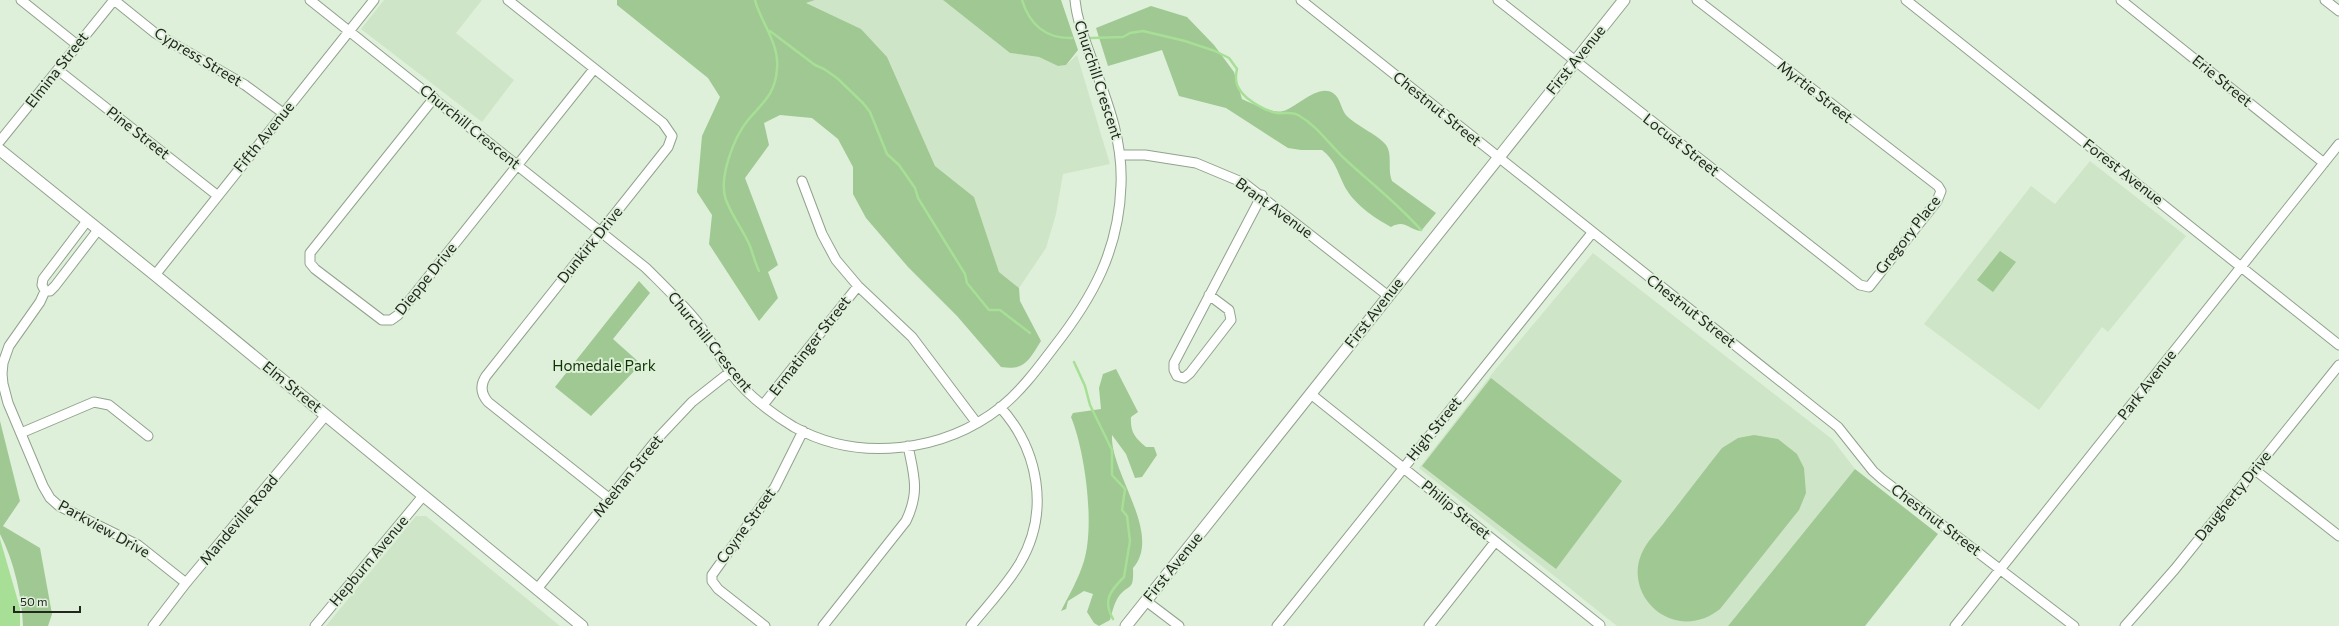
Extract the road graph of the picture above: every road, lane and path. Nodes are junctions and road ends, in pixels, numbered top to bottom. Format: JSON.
{"nodes":[{"id":1,"x":21,"y":0,"type":"edge"},
{"id":2,"x":114,"y":0,"type":"edge"},
{"id":3,"x":310,"y":0,"type":"edge"},
{"id":4,"x":374,"y":0,"type":"edge"},
{"id":5,"x":508,"y":0,"type":"edge"},
{"id":6,"x":1075,"y":0,"type":"edge"},
{"id":7,"x":1301,"y":0,"type":"edge"},
{"id":8,"x":1498,"y":0,"type":"edge"},
{"id":9,"x":1624,"y":0,"type":"edge"},
{"id":10,"x":1697,"y":0,"type":"edge"},
{"id":11,"x":1906,"y":0,"type":"edge"},
{"id":12,"x":2121,"y":0,"type":"edge"},
{"id":13,"x":2325,"y":0,"type":"edge"},
{"id":14,"x":2339,"y":11,"type":"edge"},
{"id":15,"x":349,"y":31,"type":"junction"},
{"id":16,"x":76,"y":44,"type":"junction"},
{"id":17,"x":1576,"y":62,"type":"junction"},
{"id":18,"x":594,"y":69,"type":"junction"},
{"id":19,"x":58,"y":70,"type":"junction"},
{"id":20,"x":434,"y":98,"type":"junction"},
{"id":21,"x":283,"y":113,"type":"junction"},
{"id":22,"x":0,"y":141,"type":"edge"},
{"id":23,"x":2339,"y":144,"type":"edge"},
{"id":24,"x":0,"y":150,"type":"edge"},
{"id":25,"x":1121,"y":155,"type":"junction"},
{"id":26,"x":1498,"y":157,"type":"junction"},
{"id":27,"x":2324,"y":163,"type":"junction"},
{"id":28,"x":517,"y":164,"type":"junction"},
{"id":29,"x":802,"y":181,"type":"dead end"},
{"id":30,"x":1933,"y":183,"type":"joint"},
{"id":31,"x":218,"y":196,"type":"junction"},
{"id":32,"x":1262,"y":196,"type":"junction"},
{"id":33,"x":87,"y":221,"type":"junction"},
{"id":34,"x":98,"y":230,"type":"junction"},
{"id":35,"x":601,"y":231,"type":"junction"},
{"id":36,"x":1592,"y":233,"type":"junction"},
{"id":37,"x":2242,"y":266,"type":"junction"},
{"id":38,"x":155,"y":274,"type":"junction"},
{"id":39,"x":858,"y":286,"type":"junction"},
{"id":40,"x":1866,"y":287,"type":"joint"},
{"id":41,"x":45,"y":291,"type":"junction"},
{"id":42,"x":1209,"y":295,"type":"junction"},
{"id":43,"x":1387,"y":295,"type":"junction"},
{"id":44,"x":2339,"y":345,"type":"edge"},
{"id":45,"x":2339,"y":365,"type":"edge"},
{"id":46,"x":730,"y":372,"type":"junction"},
{"id":47,"x":1312,"y":395,"type":"junction"},
{"id":48,"x":763,"y":405,"type":"junction"},
{"id":49,"x":1000,"y":407,"type":"junction"},
{"id":50,"x":326,"y":415,"type":"junction"},
{"id":51,"x":976,"y":422,"type":"junction"},
{"id":52,"x":804,"y":431,"type":"junction"},
{"id":53,"x":21,"y":433,"type":"junction"},
{"id":54,"x":148,"y":436,"type":"dead end"},
{"id":55,"x":908,"y":446,"type":"junction"},
{"id":56,"x":1403,"y":467,"type":"junction"},
{"id":57,"x":2255,"y":470,"type":"junction"},
{"id":58,"x":423,"y":496,"type":"junction"},
{"id":59,"x":610,"y":498,"type":"junction"},
{"id":60,"x":2339,"y":536,"type":"edge"},
{"id":61,"x":1496,"y":542,"type":"junction"},
{"id":62,"x":2001,"y":569,"type":"junction"},
{"id":63,"x":186,"y":583,"type":"junction"},
{"id":64,"x":537,"y":589,"type":"junction"},
{"id":65,"x":1146,"y":601,"type":"junction"},
{"id":66,"x":1600,"y":625,"type":"dead end"},
{"id":67,"x":153,"y":626,"type":"edge"},
{"id":68,"x":315,"y":626,"type":"edge"},
{"id":69,"x":582,"y":626,"type":"edge"},
{"id":70,"x":764,"y":626,"type":"edge"},
{"id":71,"x":824,"y":626,"type":"edge"},
{"id":72,"x":971,"y":626,"type":"edge"},
{"id":73,"x":1126,"y":626,"type":"edge"},
{"id":74,"x":1179,"y":626,"type":"edge"},
{"id":75,"x":1277,"y":626,"type":"edge"},
{"id":76,"x":1429,"y":626,"type":"edge"},
{"id":77,"x":1955,"y":626,"type":"edge"},
{"id":78,"x":2074,"y":626,"type":"edge"},
{"id":79,"x":2125,"y":626,"type":"edge"}],
"edges":[{"from":1,"to":16,"type":"street"},
{"from":2,"to":16,"type":"street","name":"Elmina Street"},
{"from":2,"to":21,"type":"street","name":"Cypress Street"},
{"from":3,"to":15,"type":"street","name":"Churchill Crescent"},
{"from":4,"to":15,"type":"street","name":"Fifth Avenue"},
{"from":5,"to":18,"type":"street","name":"Dunkirk Drive"},
{"from":6,"to":25,"type":"street","name":"Churchill Crescent"},
{"from":7,"to":26,"type":"street","name":"Chestnut Street"},
{"from":8,"to":17,"type":"street","name":"Locust Street"},
{"from":9,"to":17,"type":"main road","name":"First Avenue"},
{"from":10,"to":30,"type":"street","name":"Myrtie Street"},
{"from":11,"to":37,"type":"street","name":"Forest Avenue"},
{"from":12,"to":27,"type":"street","name":"Erie Street"},
{"from":13,"to":14,"type":"street"},
{"from":15,"to":20,"type":"street","name":"Churchill Crescent"},
{"from":15,"to":21,"type":"street","name":"Fifth Avenue"},
{"from":16,"to":19,"type":"street","name":"Elmina Street"},
{"from":17,"to":26,"type":"main road","name":"First Avenue"},
{"from":17,"to":40,"type":"street","name":"Locust Street"},
{"from":18,"to":28,"type":"street","name":"Dieppe Drive"},
{"from":18,"to":35,"type":"street","name":"Dunkirk Drive"},
{"from":19,"to":22,"type":"street","name":"Elmina Street"},
{"from":19,"to":31,"type":"street","name":"Pine Street"},
{"from":20,"to":28,"type":"street","name":"Churchill Crescent"},
{"from":20,"to":28,"type":"street","name":"Dieppe Drive"},
{"from":21,"to":31,"type":"street","name":"Fifth Avenue"},
{"from":23,"to":27,"type":"street","name":"Park Avenue"},
{"from":24,"to":33,"type":"main road","name":"Elm Street"},
{"from":25,"to":32,"type":"street","name":"Brant Avenue"},
{"from":25,"to":49,"type":"street","name":"Churchill Crescent"},
{"from":26,"to":36,"type":"street","name":"Chestnut Street"},
{"from":26,"to":43,"type":"main road","name":"First Avenue"},
{"from":27,"to":37,"type":"street","name":"Park Avenue"},
{"from":28,"to":35,"type":"street","name":"Churchill Crescent"},
{"from":29,"to":39,"type":"street"},
{"from":30,"to":40,"type":"street","name":"Gregory Place"},
{"from":31,"to":38,"type":"street","name":"Fifth Avenue"},
{"from":32,"to":42,"type":"street"},
{"from":32,"to":43,"type":"street","name":"Brant Avenue"},
{"from":33,"to":34,"type":"main road","name":"Elm Street"},
{"from":33,"to":41,"type":"street","name":"Parkview Drive"},
{"from":34,"to":38,"type":"main road","name":"Elm Street"},
{"from":34,"to":41,"type":"street","name":"Parkview Drive"},
{"from":35,"to":46,"type":"street","name":"Churchill Crescent"},
{"from":35,"to":59,"type":"street","name":"Dunkirk Drive"},
{"from":36,"to":56,"type":"street","name":"High Street"},
{"from":36,"to":62,"type":"street","name":"Chestnut Street"},
{"from":37,"to":44,"type":"street","name":"Forest Avenue"},
{"from":37,"to":62,"type":"street","name":"Park Avenue"},
{"from":38,"to":50,"type":"main road","name":"Elm Street"},
{"from":39,"to":48,"type":"street","name":"Ermatinger Street"},
{"from":39,"to":51,"type":"street"},
{"from":41,"to":53,"type":"street","name":"Parkview Drive"},
{"from":42,"to":42,"type":"street"},
{"from":43,"to":47,"type":"main road","name":"First Avenue"},
{"from":45,"to":57,"type":"street","name":"Daugherty Drive"},
{"from":46,"to":48,"type":"street","name":"Churchill Crescent"},
{"from":46,"to":59,"type":"street","name":"Meehan Street"},
{"from":47,"to":56,"type":"street","name":"Philip Street"},
{"from":47,"to":65,"type":"main road","name":"First Avenue"},
{"from":48,"to":52,"type":"street","name":"Churchill Crescent"},
{"from":49,"to":51,"type":"street","name":"Churchill Crescent"},
{"from":49,"to":72,"type":"street"},
{"from":50,"to":58,"type":"main road","name":"Elm Street"},
{"from":50,"to":63,"type":"street","name":"Mandeville Road"},
{"from":51,"to":55,"type":"street","name":"Churchill Crescent"},
{"from":52,"to":55,"type":"street","name":"Churchill Crescent"},
{"from":52,"to":70,"type":"street","name":"Coyne Street"},
{"from":53,"to":54,"type":"street"},
{"from":53,"to":63,"type":"street","name":"Parkview Drive"},
{"from":55,"to":71,"type":"street"},
{"from":56,"to":61,"type":"street","name":"Philip Street"},
{"from":56,"to":75,"type":"street","name":"High Street"},
{"from":57,"to":60,"type":"street"},
{"from":57,"to":79,"type":"street","name":"Daugherty Drive"},
{"from":58,"to":64,"type":"main road","name":"Elm Street"},
{"from":58,"to":68,"type":"street","name":"Hepburn Avenue"},
{"from":59,"to":64,"type":"street","name":"Meehan Street"},
{"from":61,"to":66,"type":"street","name":"Philip Street"},
{"from":61,"to":76,"type":"street"},
{"from":62,"to":77,"type":"street","name":"Park Avenue"},
{"from":62,"to":78,"type":"street","name":"Chestnut Street"},
{"from":63,"to":67,"type":"street","name":"Mandeville Road"},
{"from":64,"to":69,"type":"main road","name":"Elm Street"},
{"from":65,"to":73,"type":"main road","name":"First Avenue"},
{"from":65,"to":74,"type":"street"}]}
